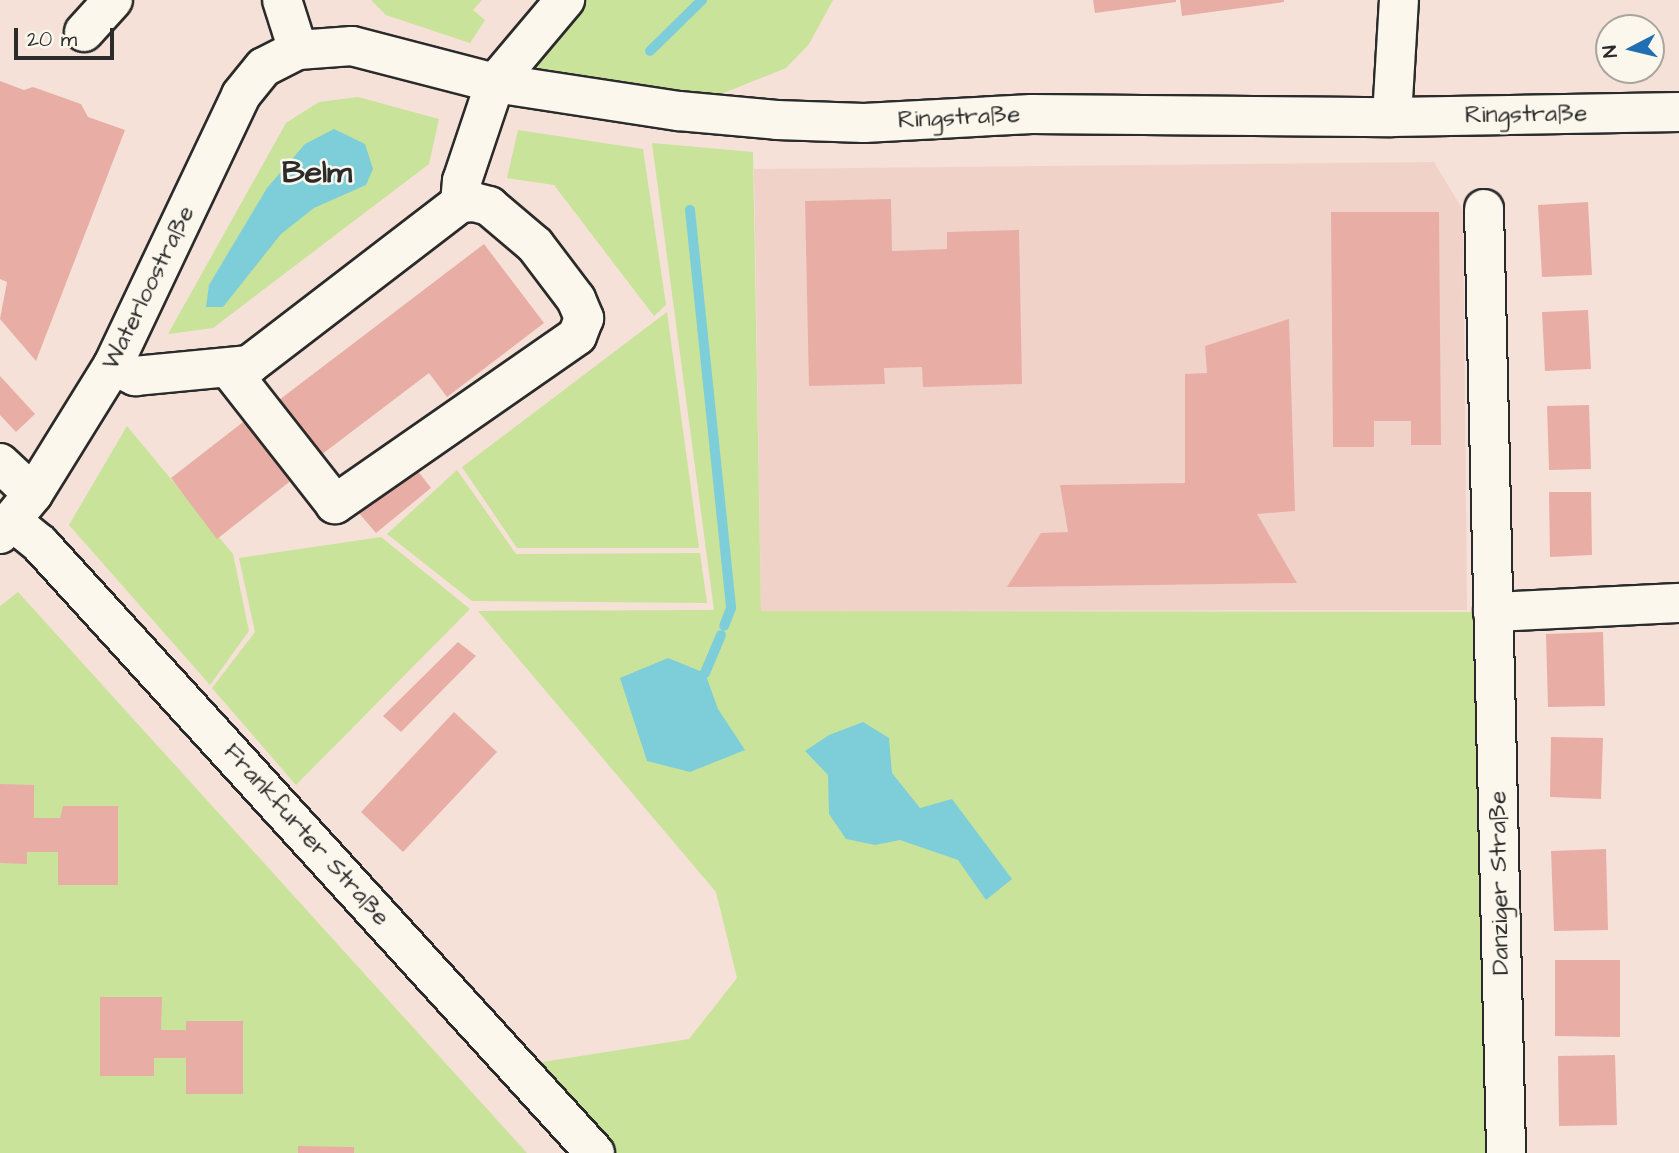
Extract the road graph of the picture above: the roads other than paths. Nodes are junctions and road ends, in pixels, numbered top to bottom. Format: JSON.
{"nodes":[{"id":1,"x":113,"y":0,"type":"edge"},
{"id":2,"x":282,"y":0,"type":"edge"},
{"id":3,"x":565,"y":0,"type":"edge"},
{"id":4,"x":1399,"y":0,"type":"edge"},
{"id":5,"x":84,"y":32,"type":"dead end"},
{"id":6,"x":298,"y":50,"type":"junction"},
{"id":7,"x":495,"y":83,"type":"junction"},
{"id":8,"x":1679,"y":112,"type":"edge"},
{"id":9,"x":1392,"y":117,"type":"junction"},
{"id":10,"x":460,"y":204,"type":"junction"},
{"id":11,"x":1484,"y":209,"type":"dead end"},
{"id":12,"x":113,"y":365,"type":"junction"},
{"id":13,"x":229,"y":369,"type":"junction"},
{"id":14,"x":0,"y":463,"type":"edge"},
{"id":15,"x":15,"y":516,"type":"edge"},
{"id":16,"x":1679,"y":603,"type":"edge"},
{"id":17,"x":1493,"y":612,"type":"junction"},
{"id":18,"x":595,"y":1153,"type":"edge"},
{"id":19,"x":1506,"y":1153,"type":"edge"}],
"edges":[{"from":1,"to":5,"type":"street"},
{"from":2,"to":6,"type":"street"},
{"from":3,"to":7,"type":"street"},
{"from":4,"to":9,"type":"street"},
{"from":6,"to":7,"type":"street","name":"Ringstraße"},
{"from":6,"to":12,"type":"street","name":"Waterloostraße"},
{"from":7,"to":9,"type":"street","name":"Ringstraße"},
{"from":7,"to":10,"type":"street"},
{"from":8,"to":9,"type":"street","name":"Ringstraße"},
{"from":10,"to":13,"type":"street"},
{"from":10,"to":13,"type":"street"},
{"from":11,"to":17,"type":"street","name":"Danziger Straße"},
{"from":12,"to":13,"type":"street"},
{"from":12,"to":15,"type":"street","name":"Waterloostraße"},
{"from":14,"to":15,"type":"street","name":"Frankfurter Straße"},
{"from":15,"to":18,"type":"street","name":"Frankfurter Straße"},
{"from":16,"to":17,"type":"street"},
{"from":17,"to":19,"type":"street","name":"Danziger Straße"}]}
